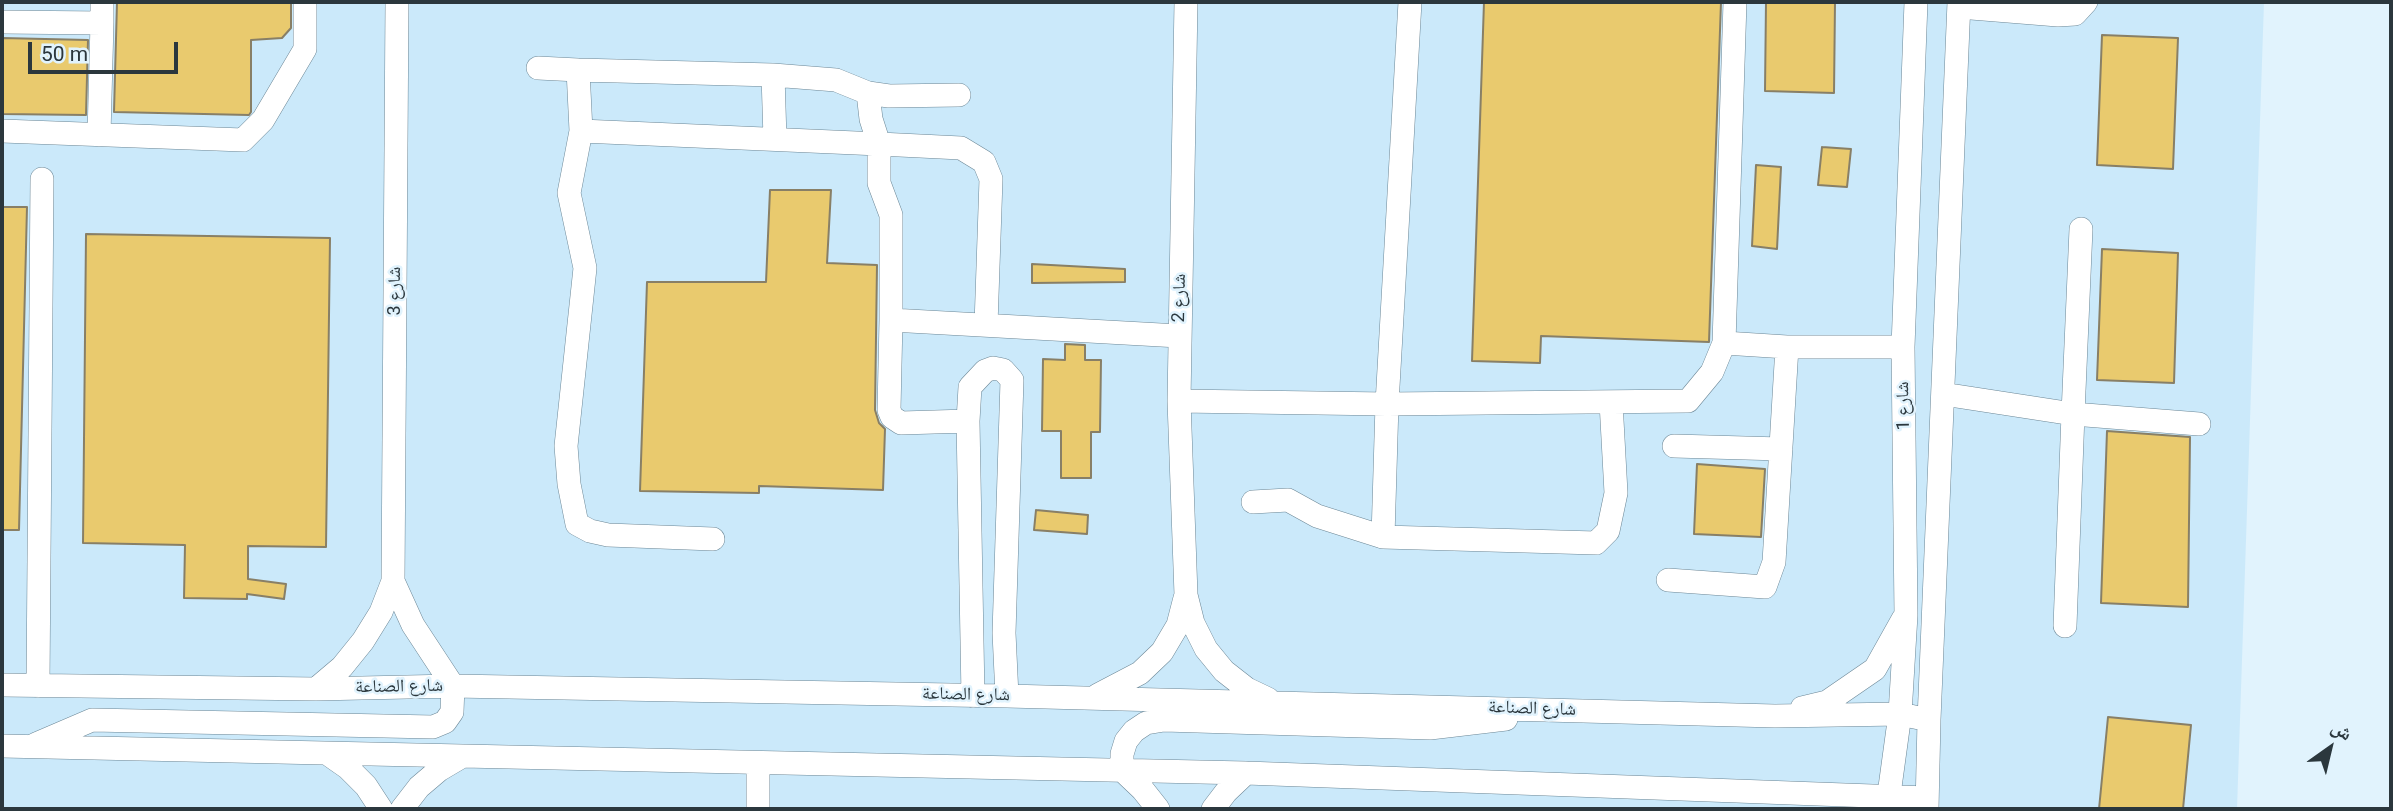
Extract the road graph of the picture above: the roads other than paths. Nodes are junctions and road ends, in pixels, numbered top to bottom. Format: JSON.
{"nodes":[{"id":1,"x":304,"y":2,"type":"edge"},
{"id":2,"x":397,"y":2,"type":"edge"},
{"id":3,"x":1186,"y":2,"type":"edge"},
{"id":4,"x":1409,"y":2,"type":"edge"},
{"id":5,"x":1735,"y":2,"type":"edge"},
{"id":6,"x":1916,"y":2,"type":"edge"},
{"id":7,"x":2086,"y":2,"type":"edge"},
{"id":8,"x":1959,"y":4,"type":"edge"},
{"id":9,"x":102,"y":13,"type":"edge"},
{"id":10,"x":2,"y":22,"type":"edge"},
{"id":11,"x":538,"y":68,"type":"dead end"},
{"id":12,"x":578,"y":69,"type":"junction"},
{"id":13,"x":773,"y":75,"type":"junction"},
{"id":14,"x":868,"y":93,"type":"junction"},
{"id":15,"x":959,"y":95,"type":"dead end"},
{"id":16,"x":2,"y":131,"type":"edge"},
{"id":17,"x":581,"y":131,"type":"junction"},
{"id":18,"x":100,"y":135,"type":"junction"},
{"id":19,"x":775,"y":139,"type":"junction"},
{"id":20,"x":879,"y":144,"type":"junction"},
{"id":21,"x":42,"y":179,"type":"dead end"},
{"id":22,"x":2081,"y":229,"type":"dead end"},
{"id":23,"x":891,"y":320,"type":"junction"},
{"id":24,"x":986,"y":325,"type":"junction"},
{"id":25,"x":1180,"y":336,"type":"junction"},
{"id":26,"x":1724,"y":343,"type":"junction"},
{"id":27,"x":1787,"y":347,"type":"junction"},
{"id":28,"x":1903,"y":347,"type":"junction"},
{"id":29,"x":1942,"y":394,"type":"junction"},
{"id":30,"x":1179,"y":401,"type":"junction"},
{"id":31,"x":1611,"y":402,"type":"junction"},
{"id":32,"x":1387,"y":404,"type":"junction"},
{"id":33,"x":2073,"y":414,"type":"junction"},
{"id":34,"x":968,"y":421,"type":"junction"},
{"id":35,"x":2199,"y":424,"type":"dead end"},
{"id":36,"x":1674,"y":446,"type":"dead end"},
{"id":37,"x":1781,"y":449,"type":"junction"},
{"id":38,"x":1253,"y":502,"type":"dead end"},
{"id":39,"x":1383,"y":537,"type":"junction"},
{"id":40,"x":713,"y":539,"type":"dead end"},
{"id":41,"x":1668,"y":580,"type":"dead end"},
{"id":42,"x":393,"y":581,"type":"junction"},
{"id":43,"x":1186,"y":595,"type":"junction"},
{"id":44,"x":1906,"y":615,"type":"junction"},
{"id":45,"x":2065,"y":626,"type":"dead end"},
{"id":46,"x":2,"y":685,"type":"edge"},
{"id":47,"x":38,"y":686,"type":"junction"},
{"id":48,"x":453,"y":686,"type":"junction"},
{"id":49,"x":316,"y":689,"type":"junction"},
{"id":50,"x":973,"y":696,"type":"junction"},
{"id":51,"x":1007,"y":696,"type":"junction"},
{"id":52,"x":1091,"y":698,"type":"junction"},
{"id":53,"x":1273,"y":701,"type":"junction"},
{"id":54,"x":1547,"y":709,"type":"junction"},
{"id":55,"x":1900,"y":714,"type":"junction"},
{"id":56,"x":1775,"y":716,"type":"junction"},
{"id":57,"x":1928,"y":720,"type":"junction"},
{"id":58,"x":2,"y":746,"type":"edge"},
{"id":59,"x":30,"y":747,"type":"junction"},
{"id":60,"x":328,"y":754,"type":"junction"},
{"id":61,"x":461,"y":757,"type":"junction"},
{"id":62,"x":758,"y":763,"type":"junction"},
{"id":63,"x":1122,"y":770,"type":"junction"},
{"id":64,"x":1246,"y":773,"type":"junction"},
{"id":65,"x":1788,"y":794,"type":"junction"},
{"id":66,"x":1888,"y":803,"type":"edge"},
{"id":67,"x":1927,"y":803,"type":"edge"},
{"id":68,"x":381,"y":809,"type":"edge"},
{"id":69,"x":402,"y":809,"type":"edge"},
{"id":70,"x":758,"y":809,"type":"edge"},
{"id":71,"x":1158,"y":809,"type":"edge"},
{"id":72,"x":1213,"y":809,"type":"edge"},
{"id":73,"x":1830,"y":809,"type":"edge"}],
"edges":[{"from":1,"to":18,"type":"street"},
{"from":2,"to":42,"type":"street","name":"شارع 3"},
{"from":3,"to":25,"type":"street","name":"شارع 2"},
{"from":4,"to":32,"type":"street"},
{"from":5,"to":26,"type":"street"},
{"from":6,"to":28,"type":"street","name":"شارع 1"},
{"from":7,"to":8,"type":"street"},
{"from":8,"to":29,"type":"street","name":"شارع 1"},
{"from":9,"to":10,"type":"street"},
{"from":9,"to":18,"type":"street"},
{"from":11,"to":12,"type":"street"},
{"from":12,"to":13,"type":"street"},
{"from":12,"to":17,"type":"street"},
{"from":13,"to":14,"type":"street"},
{"from":13,"to":19,"type":"street"},
{"from":14,"to":15,"type":"street"},
{"from":14,"to":20,"type":"street"},
{"from":16,"to":18,"type":"street"},
{"from":17,"to":19,"type":"street"},
{"from":17,"to":40,"type":"street"},
{"from":19,"to":20,"type":"street"},
{"from":20,"to":23,"type":"street"},
{"from":20,"to":24,"type":"street"},
{"from":21,"to":47,"type":"street"},
{"from":22,"to":33,"type":"street"},
{"from":23,"to":24,"type":"street"},
{"from":23,"to":34,"type":"street"},
{"from":24,"to":25,"type":"street"},
{"from":25,"to":30,"type":"street","name":"شارع 2"},
{"from":26,"to":27,"type":"street"},
{"from":26,"to":31,"type":"street"},
{"from":27,"to":28,"type":"street"},
{"from":27,"to":37,"type":"street"},
{"from":28,"to":44,"type":"street","name":"شارع 1"},
{"from":29,"to":33,"type":"street"},
{"from":29,"to":57,"type":"street","name":"شارع 1"},
{"from":30,"to":32,"type":"street"},
{"from":30,"to":43,"type":"street","name":"شارع 2"},
{"from":31,"to":32,"type":"street"},
{"from":31,"to":39,"type":"street"},
{"from":32,"to":39,"type":"street"},
{"from":33,"to":35,"type":"street"},
{"from":33,"to":45,"type":"street"},
{"from":34,"to":50,"type":"street"},
{"from":34,"to":51,"type":"street"},
{"from":36,"to":37,"type":"street"},
{"from":37,"to":41,"type":"street"},
{"from":38,"to":39,"type":"street"},
{"from":42,"to":48,"type":"street","name":"شارع 3"},
{"from":42,"to":49,"type":"street","name":"شارع 3"},
{"from":43,"to":52,"type":"street","name":"شارع 2"},
{"from":43,"to":53,"type":"street","name":"شارع 2"},
{"from":44,"to":55,"type":"street","name":"شارع 1"},
{"from":44,"to":56,"type":"street"},
{"from":46,"to":47,"type":"street","name":"شارع الصناعة"},
{"from":47,"to":49,"type":"street","name":"شارع الصناعة"},
{"from":48,"to":49,"type":"street","name":"شارع الصناعة"},
{"from":48,"to":50,"type":"street","name":"شارع الصناعة"},
{"from":48,"to":59,"type":"street"},
{"from":50,"to":51,"type":"street","name":"شارع الصناعة"},
{"from":51,"to":52,"type":"street","name":"شارع الصناعة"},
{"from":52,"to":53,"type":"street","name":"شارع الصناعة"},
{"from":53,"to":54,"type":"street","name":"شارع الصناعة"},
{"from":54,"to":56,"type":"street","name":"شارع الصناعة"},
{"from":54,"to":63,"type":"street"},
{"from":55,"to":56,"type":"street","name":"شارع الصناعة"},
{"from":55,"to":57,"type":"street","name":"شارع الصناعة"},
{"from":55,"to":66,"type":"street","name":"شارع 1"},
{"from":57,"to":67,"type":"street","name":"شارع 1"},
{"from":58,"to":59,"type":"street"},
{"from":59,"to":60,"type":"street"},
{"from":60,"to":61,"type":"street"},
{"from":60,"to":68,"type":"street"},
{"from":61,"to":62,"type":"street"},
{"from":61,"to":69,"type":"street"},
{"from":62,"to":63,"type":"street"},
{"from":62,"to":70,"type":"street"},
{"from":63,"to":64,"type":"street"},
{"from":63,"to":71,"type":"street"},
{"from":64,"to":65,"type":"street"},
{"from":64,"to":72,"type":"street"},
{"from":65,"to":66,"type":"street"},
{"from":65,"to":73,"type":"street"},
{"from":66,"to":67,"type":"street"}]}
